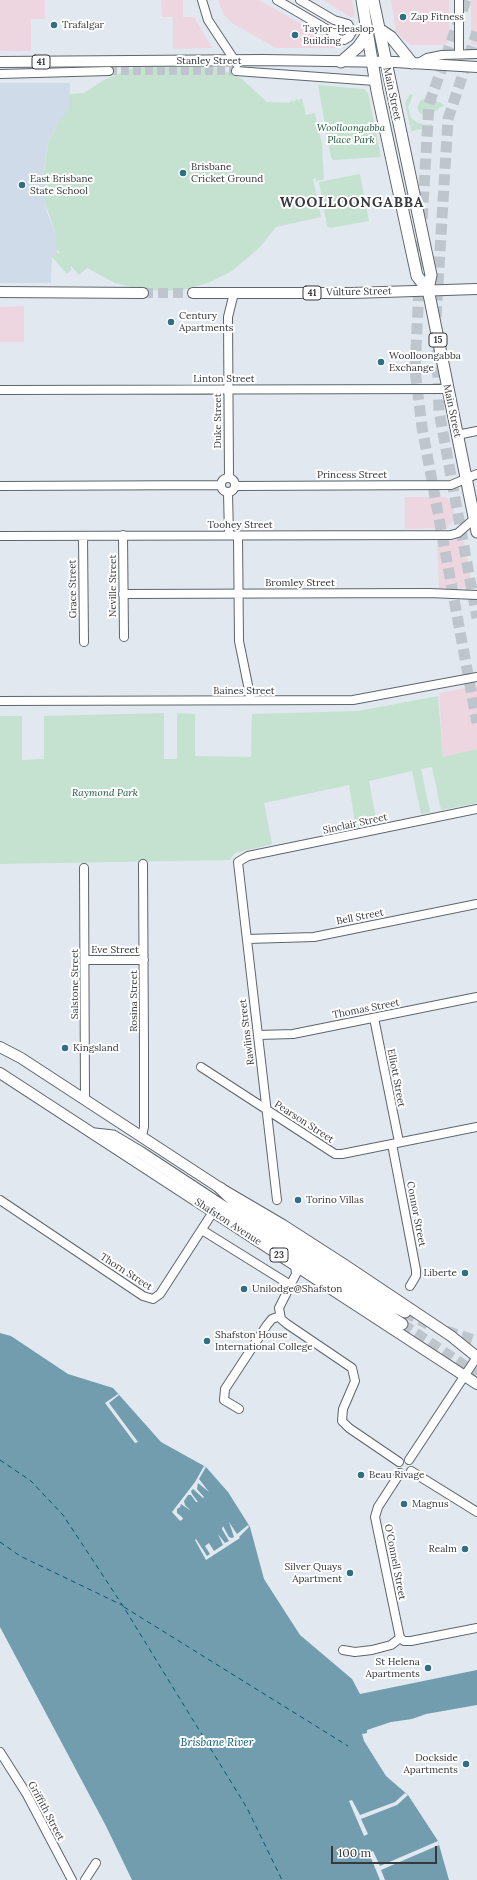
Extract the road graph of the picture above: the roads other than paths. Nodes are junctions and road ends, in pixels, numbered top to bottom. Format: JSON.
{"nodes":[{"id":1,"x":202,"y":0,"type":"edge"},
{"id":2,"x":276,"y":0,"type":"edge"},
{"id":3,"x":300,"y":0,"type":"edge"},
{"id":4,"x":362,"y":0,"type":"edge"},
{"id":5,"x":373,"y":0,"type":"edge"},
{"id":6,"x":459,"y":0,"type":"edge"},
{"id":7,"x":379,"y":29,"type":"junction"},
{"id":8,"x":368,"y":33,"type":"junction"},
{"id":9,"x":459,"y":54,"type":"junction"},
{"id":10,"x":477,"y":54,"type":"edge"},
{"id":11,"x":235,"y":60,"type":"junction"},
{"id":12,"x":0,"y":62,"type":"edge"},
{"id":13,"x":341,"y":62,"type":"junction"},
{"id":14,"x":372,"y":62,"type":"junction"},
{"id":15,"x":385,"y":62,"type":"junction"},
{"id":16,"x":415,"y":64,"type":"junction"},
{"id":17,"x":477,"y":66,"type":"edge"},
{"id":18,"x":109,"y":71,"type":"tunnel mouth"},
{"id":19,"x":0,"y":74,"type":"edge"},
{"id":20,"x":375,"y":82,"type":"junction"},
{"id":21,"x":477,"y":289,"type":"edge"},
{"id":22,"x":428,"y":290,"type":"junction"},
{"id":23,"x":1,"y":293,"type":"edge"},
{"id":24,"x":143,"y":293,"type":"tunnel mouth"},
{"id":25,"x":193,"y":293,"type":"tunnel mouth"},
{"id":26,"x":234,"y":293,"type":"junction"},
{"id":27,"x":228,"y":389,"type":"junction"},
{"id":28,"x":448,"y":389,"type":"junction"},
{"id":29,"x":0,"y":390,"type":"edge"},
{"id":30,"x":477,"y":431,"type":"edge"},
{"id":31,"x":457,"y":435,"type":"junction"},
{"id":32,"x":477,"y":474,"type":"edge"},
{"id":33,"x":229,"y":478,"type":"junction"},
{"id":34,"x":466,"y":478,"type":"junction"},
{"id":35,"x":221,"y":485,"type":"junction"},
{"id":36,"x":0,"y":486,"type":"edge"},
{"id":37,"x":236,"y":486,"type":"junction"},
{"id":38,"x":228,"y":493,"type":"junction"},
{"id":39,"x":474,"y":519,"type":"junction"},
{"id":40,"x":477,"y":532,"type":"edge"},
{"id":41,"x":123,"y":535,"type":"junction"},
{"id":42,"x":228,"y":535,"type":"junction"},
{"id":43,"x":0,"y":536,"type":"edge"},
{"id":44,"x":83,"y":536,"type":"junction"},
{"id":45,"x":238,"y":536,"type":"junction"},
{"id":46,"x":239,"y":593,"type":"junction"},
{"id":47,"x":123,"y":594,"type":"junction"},
{"id":48,"x":477,"y":595,"type":"edge"},
{"id":49,"x":124,"y":637,"type":"dead end"},
{"id":50,"x":84,"y":642,"type":"dead end"},
{"id":51,"x":477,"y":677,"type":"edge"},
{"id":52,"x":251,"y":700,"type":"junction"},
{"id":53,"x":0,"y":702,"type":"edge"},
{"id":54,"x":477,"y":809,"type":"edge"},
{"id":55,"x":238,"y":862,"type":"joint"},
{"id":56,"x":142,"y":864,"type":"dead end"},
{"id":57,"x":84,"y":868,"type":"dead end"},
{"id":58,"x":477,"y":904,"type":"edge"},
{"id":59,"x":246,"y":939,"type":"junction"},
{"id":60,"x":85,"y":960,"type":"junction"},
{"id":61,"x":144,"y":960,"type":"junction"},
{"id":62,"x":477,"y":997,"type":"edge"},
{"id":63,"x":374,"y":1018,"type":"junction"},
{"id":64,"x":258,"y":1035,"type":"junction"},
{"id":65,"x":0,"y":1047,"type":"edge"},
{"id":66,"x":200,"y":1067,"type":"dead end"},
{"id":67,"x":0,"y":1073,"type":"edge"},
{"id":68,"x":85,"y":1100,"type":"junction"},
{"id":69,"x":267,"y":1110,"type":"junction"},
{"id":70,"x":477,"y":1127,"type":"edge"},
{"id":71,"x":95,"y":1134,"type":"junction"},
{"id":72,"x":142,"y":1136,"type":"junction"},
{"id":73,"x":395,"y":1143,"type":"junction"},
{"id":74,"x":220,"y":1188,"type":"junction"},
{"id":75,"x":0,"y":1200,"type":"edge"},
{"id":76,"x":277,"y":1200,"type":"dead end"},
{"id":77,"x":213,"y":1212,"type":"junction"},
{"id":78,"x":202,"y":1230,"type":"junction"},
{"id":79,"x":295,"y":1265,"type":"junction"},
{"id":80,"x":292,"y":1286,"type":"junction"},
{"id":81,"x":410,"y":1286,"type":"dead end"},
{"id":82,"x":405,"y":1312,"type":"tunnel mouth"},
{"id":83,"x":280,"y":1316,"type":"junction"},
{"id":84,"x":402,"y":1324,"type":"tunnel mouth"},
{"id":85,"x":477,"y":1357,"type":"edge"},
{"id":86,"x":464,"y":1376,"type":"junction"},
{"id":87,"x":477,"y":1384,"type":"edge"},
{"id":88,"x":239,"y":1410,"type":"dead end"},
{"id":89,"x":409,"y":1460,"type":"junction"},
{"id":90,"x":398,"y":1462,"type":"junction"},
{"id":91,"x":411,"y":1471,"type":"junction"},
{"id":92,"x":400,"y":1473,"type":"junction"},
{"id":93,"x":477,"y":1512,"type":"edge"},
{"id":94,"x":477,"y":1628,"type":"edge"},
{"id":95,"x":400,"y":1638,"type":"junction"},
{"id":96,"x":343,"y":1650,"type":"dead end"},
{"id":97,"x":0,"y":1752,"type":"edge"},
{"id":98,"x":96,"y":1863,"type":"dead end"},
{"id":99,"x":72,"y":1880,"type":"edge"},
{"id":100,"x":85,"y":1880,"type":"edge"}],
"edges":[{"from":1,"to":11,"type":"street"},
{"from":2,"to":3,"type":"street"},
{"from":4,"to":8,"type":"highway","number":"15"},
{"from":5,"to":7,"type":"highway","number":"15"},
{"from":6,"to":9,"type":"street"},
{"from":7,"to":15,"type":"highway","number":"15"},
{"from":7,"to":16,"type":"highway"},
{"from":8,"to":13,"type":"highway"},
{"from":8,"to":14,"type":"highway","number":"15"},
{"from":9,"to":10,"type":"street","name":"Stanley Street"},
{"from":9,"to":16,"type":"street","name":"Stanley Street"},
{"from":11,"to":12,"type":"main road","name":"Stanley Street","number":"41"},
{"from":11,"to":13,"type":"main road","name":"Stanley Street","number":"41"},
{"from":11,"to":20,"type":"street","name":"Stanley Street"},
{"from":13,"to":14,"type":"main road","name":"Stanley Street","number":"41"},
{"from":14,"to":15,"type":"main road","name":"Stanley Street","number":"41"},
{"from":14,"to":20,"type":"highway","name":"Main Street","number":"15"},
{"from":15,"to":16,"type":"main road","name":"Stanley Street","number":"41"},
{"from":15,"to":22,"type":"highway","name":"Main Street","number":"15"},
{"from":16,"to":17,"type":"main road","name":"Stanley Street","number":"41"},
{"from":18,"to":19,"type":"street"},
{"from":20,"to":22,"type":"highway","name":"Main Street","number":"15"},
{"from":21,"to":22,"type":"main road","name":"Vulture Street","number":"41"},
{"from":22,"to":26,"type":"main road","name":"Vulture Street","number":"41"},
{"from":22,"to":28,"type":"highway","name":"Main Street","number":"15"},
{"from":23,"to":24,"type":"main road"},
{"from":25,"to":26,"type":"main road","name":"Vulture Street","number":"41"},
{"from":26,"to":27,"type":"street","name":"Duke Street"},
{"from":27,"to":28,"type":"street","name":"Linton Street"},
{"from":27,"to":29,"type":"street","name":"Linton Street"},
{"from":27,"to":33,"type":"street","name":"Duke Street"},
{"from":28,"to":31,"type":"highway","name":"Main Street","number":"15"},
{"from":30,"to":31,"type":"street"},
{"from":31,"to":34,"type":"highway","name":"Main Street","number":"15"},
{"from":32,"to":34,"type":"street","name":"Princess Street"},
{"from":33,"to":35,"type":"street"},
{"from":33,"to":37,"type":"street"},
{"from":34,"to":37,"type":"street","name":"Princess Street"},
{"from":34,"to":39,"type":"highway","name":"Main Street","number":"15"},
{"from":35,"to":36,"type":"street"},
{"from":35,"to":38,"type":"street"},
{"from":37,"to":38,"type":"street"},
{"from":38,"to":42,"type":"street"},
{"from":39,"to":40,"type":"highway","name":"Main Street","number":"15"},
{"from":39,"to":45,"type":"street","name":"Toohey Street"},
{"from":41,"to":42,"type":"street","name":"Toohey Street"},
{"from":41,"to":44,"type":"street","name":"Toohey Street"},
{"from":41,"to":47,"type":"street","name":"Neville Street"},
{"from":42,"to":45,"type":"street","name":"Toohey Street"},
{"from":43,"to":44,"type":"street","name":"Toohey Street"},
{"from":44,"to":50,"type":"street","name":"Grace Street"},
{"from":45,"to":46,"type":"street"},
{"from":46,"to":47,"type":"street","name":"Bromley Street"},
{"from":46,"to":48,"type":"street","name":"Bromley Street"},
{"from":46,"to":52,"type":"street"},
{"from":47,"to":49,"type":"street","name":"Neville Street"},
{"from":51,"to":52,"type":"street","name":"Baines Street"},
{"from":52,"to":53,"type":"street","name":"Baines Street"},
{"from":54,"to":55,"type":"street","name":"Sinclair Street"},
{"from":55,"to":59,"type":"street","name":"Rawlins Street"},
{"from":56,"to":61,"type":"street","name":"Rosina Street"},
{"from":57,"to":60,"type":"street","name":"Salstone Street"},
{"from":58,"to":59,"type":"street","name":"Bell Street"},
{"from":59,"to":64,"type":"street","name":"Rawlins Street"},
{"from":60,"to":61,"type":"street","name":"Eve Street"},
{"from":60,"to":68,"type":"street","name":"Salstone Street"},
{"from":61,"to":72,"type":"street","name":"Rosina Street"},
{"from":62,"to":63,"type":"street","name":"Thomas Street"},
{"from":63,"to":64,"type":"street","name":"Thomas Street"},
{"from":63,"to":73,"type":"street","name":"Elliott Street"},
{"from":64,"to":69,"type":"street","name":"Rawlins Street"},
{"from":65,"to":68,"type":"main road"},
{"from":66,"to":69,"type":"street","name":"Pearson Street"},
{"from":67,"to":71,"type":"main road","name":"Shafston Avenue","number":"23"},
{"from":68,"to":72,"type":"main road"},
{"from":69,"to":73,"type":"street","name":"Pearson Street"},
{"from":69,"to":76,"type":"street","name":"Rawlins Street"},
{"from":70,"to":73,"type":"street","name":"Pearson Street"},
{"from":71,"to":77,"type":"main road","name":"Shafston Avenue","number":"23"},
{"from":71,"to":84,"type":"highway"},
{"from":72,"to":74,"type":"main road"},
{"from":73,"to":81,"type":"street","name":"Connor Street"},
{"from":74,"to":82,"type":"highway"},
{"from":74,"to":85,"type":"main road"},
{"from":75,"to":78,"type":"street","name":"Thorn Street"},
{"from":77,"to":78,"type":"street","name":"Thorn Street"},
{"from":77,"to":79,"type":"main road","name":"Shafston Avenue","number":"23"},
{"from":78,"to":80,"type":"street","name":"Shafston Avenue"},
{"from":79,"to":80,"type":"street"},
{"from":79,"to":86,"type":"main road","name":"Shafston Avenue","number":"23"},
{"from":80,"to":83,"type":"street"},
{"from":83,"to":88,"type":"street"},
{"from":83,"to":90,"type":"street"},
{"from":85,"to":86,"type":"street"},
{"from":86,"to":87,"type":"main road","name":"Shafston Avenue","number":"23"},
{"from":86,"to":89,"type":"street"},
{"from":89,"to":90,"type":"street"},
{"from":89,"to":91,"type":"street"},
{"from":90,"to":92,"type":"street"},
{"from":91,"to":92,"type":"street"},
{"from":91,"to":93,"type":"street"},
{"from":92,"to":95,"type":"street","name":"O'Connell Street"},
{"from":94,"to":95,"type":"street"},
{"from":95,"to":96,"type":"street"},
{"from":97,"to":99,"type":"street","name":"Griffith Street"},
{"from":98,"to":100,"type":"street"}]}
